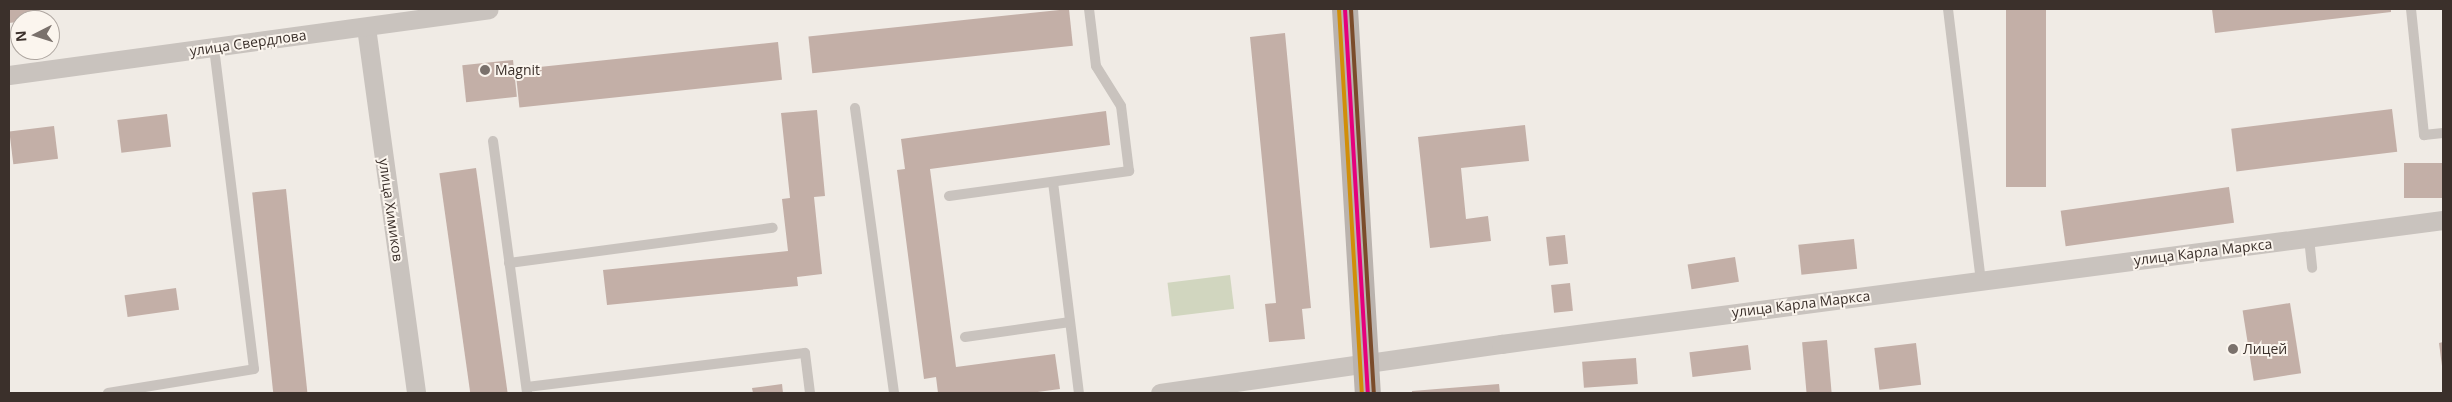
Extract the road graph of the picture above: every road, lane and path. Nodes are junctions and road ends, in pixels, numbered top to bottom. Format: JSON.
{"nodes":[{"id":1,"x":488,"y":9,"type":"edge"},
{"id":2,"x":1089,"y":9,"type":"edge"},
{"id":3,"x":1345,"y":9,"type":"edge"},
{"id":4,"x":1948,"y":9,"type":"edge"},
{"id":5,"x":2411,"y":9,"type":"edge"},
{"id":6,"x":366,"y":26,"type":"junction"},
{"id":7,"x":214,"y":47,"type":"junction"},
{"id":8,"x":9,"y":75,"type":"edge"},
{"id":9,"x":855,"y":108,"type":"dead end"},
{"id":10,"x":2443,"y":133,"type":"edge"},
{"id":11,"x":493,"y":141,"type":"dead end"},
{"id":12,"x":1053,"y":182,"type":"junction"},
{"id":13,"x":948,"y":196,"type":"dead end"},
{"id":14,"x":2443,"y":220,"type":"edge"},
{"id":15,"x":773,"y":228,"type":"dead end"},
{"id":16,"x":2308,"y":238,"type":"junction"},
{"id":17,"x":510,"y":263,"type":"junction"},
{"id":18,"x":2312,"y":268,"type":"dead end"},
{"id":19,"x":1980,"y":281,"type":"junction"},
{"id":20,"x":1070,"y":322,"type":"junction"},
{"id":21,"x":965,"y":337,"type":"dead end"},
{"id":22,"x":1365,"y":364,"type":"junction"},
{"id":23,"x":527,"y":390,"type":"edge"},
{"id":24,"x":108,"y":393,"type":"edge"},
{"id":25,"x":416,"y":393,"type":"edge"},
{"id":26,"x":810,"y":393,"type":"edge"},
{"id":27,"x":894,"y":393,"type":"edge"},
{"id":28,"x":1079,"y":393,"type":"edge"},
{"id":29,"x":1160,"y":393,"type":"edge"},
{"id":30,"x":1368,"y":393,"type":"edge"}],
"edges":[{"from":1,"to":6,"type":"street","name":"улица Свердлова"},
{"from":2,"to":12,"type":"lane"},
{"from":3,"to":22,"type":"street"},
{"from":4,"to":19,"type":"lane"},
{"from":5,"to":10,"type":"lane"},
{"from":6,"to":7,"type":"street","name":"улица Свердлова"},
{"from":6,"to":25,"type":"street","name":"улица Химиков"},
{"from":7,"to":8,"type":"street","name":"улица Свердлова"},
{"from":7,"to":24,"type":"lane"},
{"from":9,"to":27,"type":"lane"},
{"from":11,"to":17,"type":"lane"},
{"from":12,"to":13,"type":"lane"},
{"from":12,"to":20,"type":"lane"},
{"from":14,"to":16,"type":"street","name":"улица Карла Маркса"},
{"from":15,"to":17,"type":"lane"},
{"from":16,"to":18,"type":"lane"},
{"from":16,"to":19,"type":"street","name":"улица Карла Маркса"},
{"from":17,"to":23,"type":"lane"},
{"from":19,"to":22,"type":"street","name":"улица Карла Маркса"},
{"from":20,"to":21,"type":"lane"},
{"from":20,"to":28,"type":"lane"},
{"from":22,"to":29,"type":"street","name":"улица Карла Маркса"},
{"from":22,"to":30,"type":"street"},
{"from":23,"to":26,"type":"lane"}]}
